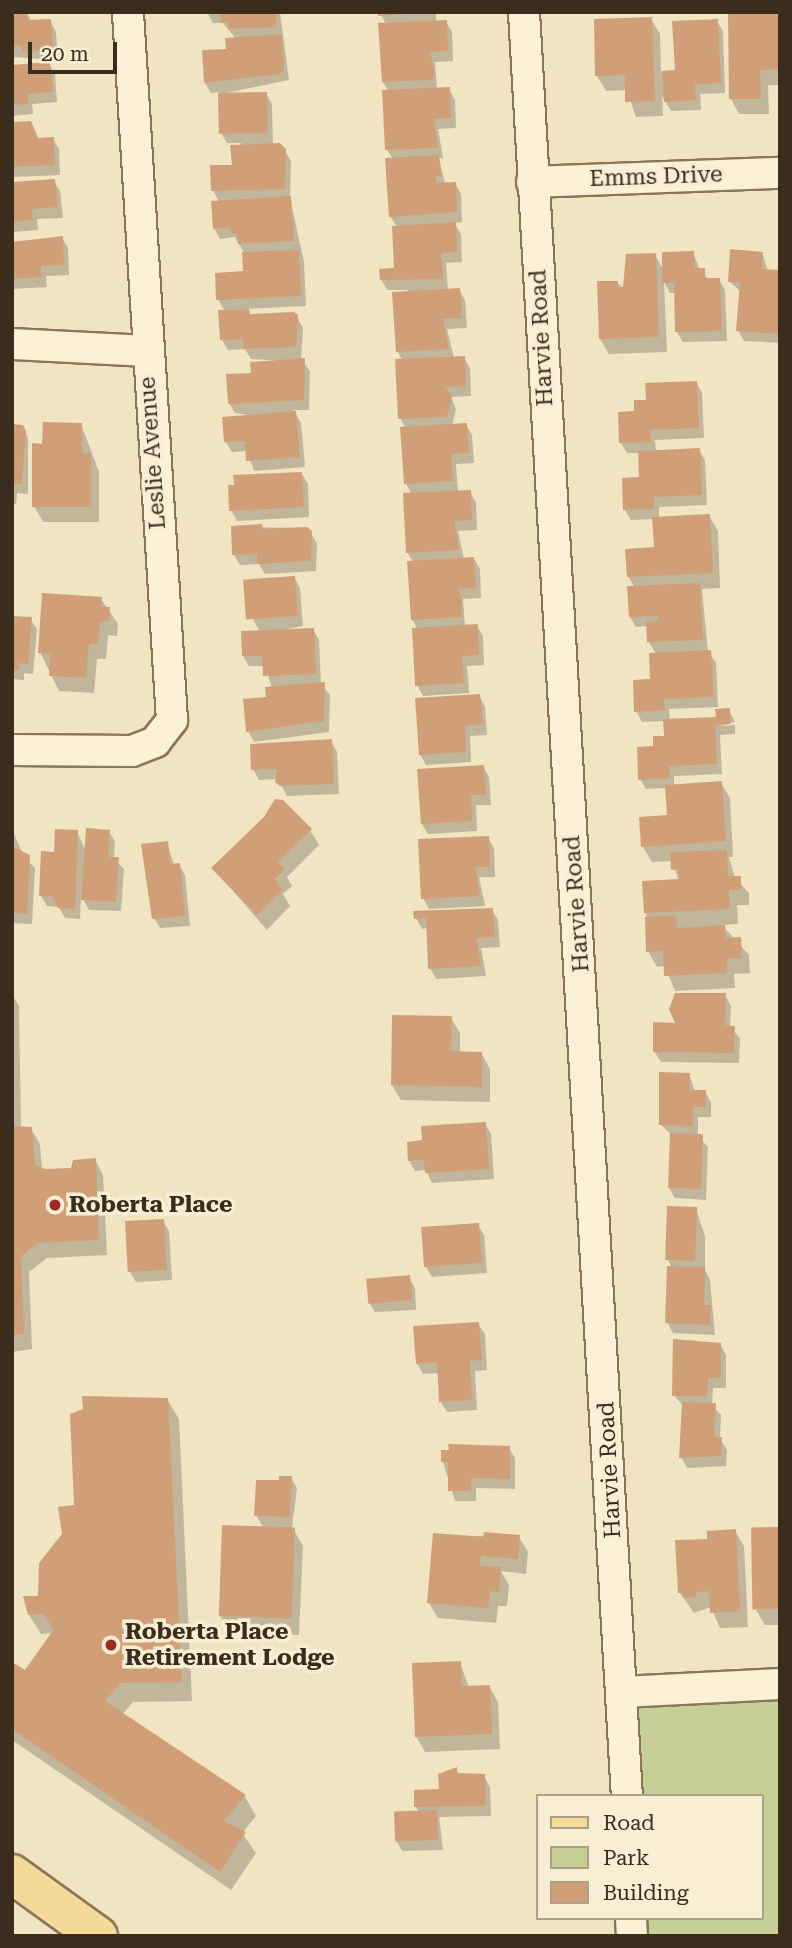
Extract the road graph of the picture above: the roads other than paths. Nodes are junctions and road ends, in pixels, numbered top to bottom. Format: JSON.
{"nodes":[{"id":1,"x":128,"y":12,"type":"edge"},
{"id":2,"x":524,"y":12,"type":"edge"},
{"id":3,"x":780,"y":173,"type":"edge"},
{"id":4,"x":532,"y":182,"type":"junction"},
{"id":5,"x":12,"y":344,"type":"edge"},
{"id":6,"x":147,"y":351,"type":"junction"},
{"id":7,"x":12,"y":750,"type":"edge"},
{"id":8,"x":780,"y":1684,"type":"edge"},
{"id":9,"x":622,"y":1692,"type":"junction"},
{"id":10,"x":627,"y":1794,"type":"edge"},
{"id":11,"x":12,"y":1874,"type":"edge"},
{"id":12,"x":98,"y":1936,"type":"edge"}],
"edges":[{"from":1,"to":6,"type":"street","name":"Leslie Avenue"},
{"from":2,"to":4,"type":"street","name":"Harvie Road"},
{"from":3,"to":4,"type":"street","name":"Emms Drive"},
{"from":4,"to":9,"type":"street","name":"Harvie Road"},
{"from":5,"to":6,"type":"street"},
{"from":6,"to":7,"type":"street","name":"Leslie Avenue"},
{"from":8,"to":9,"type":"street"},
{"from":9,"to":10,"type":"street","name":"Harvie Road"},
{"from":11,"to":12,"type":"main road"}]}
